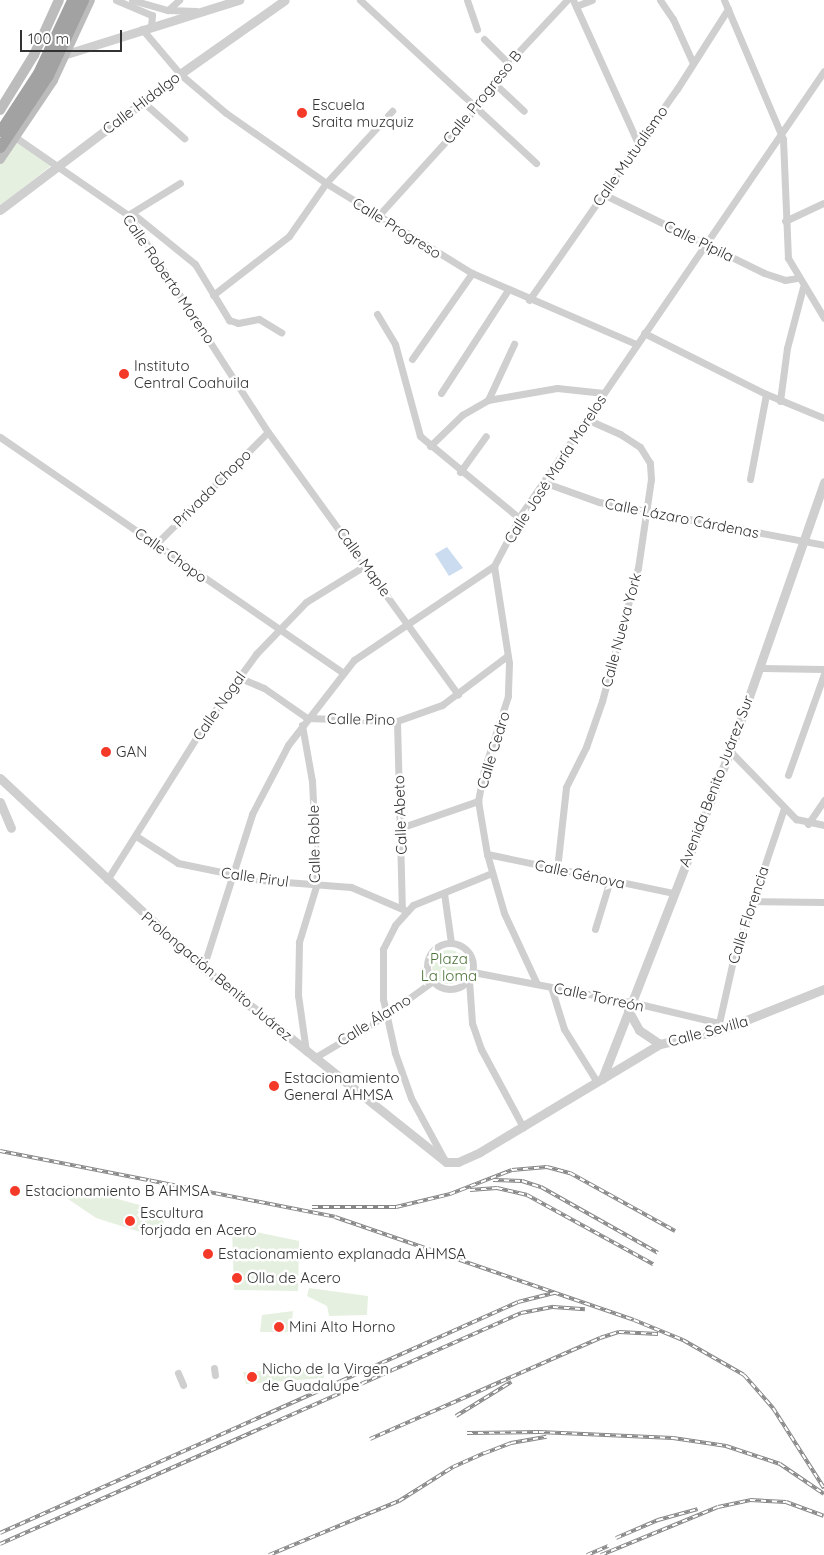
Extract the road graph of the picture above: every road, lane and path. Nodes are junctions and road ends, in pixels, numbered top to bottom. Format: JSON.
{"nodes":[{"id":1,"x":59,"y":0,"type":"edge"},
{"id":2,"x":72,"y":0,"type":"edge"},
{"id":3,"x":83,"y":0,"type":"edge"},
{"id":4,"x":90,"y":0,"type":"edge"},
{"id":5,"x":116,"y":0,"type":"edge"},
{"id":6,"x":132,"y":0,"type":"edge"},
{"id":7,"x":179,"y":0,"type":"edge"},
{"id":8,"x":239,"y":0,"type":"edge"},
{"id":9,"x":284,"y":0,"type":"edge"},
{"id":10,"x":360,"y":0,"type":"edge"},
{"id":11,"x":467,"y":0,"type":"edge"},
{"id":12,"x":567,"y":0,"type":"edge"},
{"id":13,"x":592,"y":0,"type":"edge"},
{"id":14,"x":660,"y":0,"type":"edge"},
{"id":15,"x":724,"y":0,"type":"edge"},
{"id":16,"x":575,"y":3,"type":"edge"},
{"id":17,"x":728,"y":8,"type":"junction"},
{"id":18,"x":168,"y":10,"type":"junction"},
{"id":19,"x":201,"y":11,"type":"junction"},
{"id":20,"x":50,"y":21,"type":"junction"},
{"id":21,"x":147,"y":28,"type":"junction"},
{"id":22,"x":477,"y":29,"type":"dead end"},
{"id":23,"x":76,"y":32,"type":"junction"},
{"id":24,"x":484,"y":39,"type":"dead end"},
{"id":25,"x":67,"y":54,"type":"junction"},
{"id":26,"x":34,"y":55,"type":"junction"},
{"id":27,"x":508,"y":63,"type":"junction"},
{"id":28,"x":693,"y":63,"type":"junction"},
{"id":29,"x":824,"y":71,"type":"edge"},
{"id":30,"x":180,"y":74,"type":"junction"},
{"id":31,"x":493,"y":82,"type":"junction"},
{"id":32,"x":143,"y":102,"type":"junction"},
{"id":33,"x":476,"y":108,"type":"junction"},
{"id":34,"x":0,"y":110,"type":"edge"},
{"id":35,"x":392,"y":111,"type":"dead end"},
{"id":36,"x":524,"y":111,"type":"dead end"},
{"id":37,"x":0,"y":131,"type":"edge"},
{"id":38,"x":781,"y":132,"type":"junction"},
{"id":39,"x":15,"y":137,"type":"junction"},
{"id":40,"x":184,"y":138,"type":"dead end"},
{"id":41,"x":638,"y":143,"type":"junction"},
{"id":42,"x":0,"y":147,"type":"edge"},
{"id":43,"x":0,"y":159,"type":"edge"},
{"id":44,"x":536,"y":163,"type":"dead end"},
{"id":45,"x":58,"y":165,"type":"junction"},
{"id":46,"x":180,"y":183,"type":"dead end"},
{"id":47,"x":326,"y":184,"type":"junction"},
{"id":48,"x":603,"y":194,"type":"junction"},
{"id":49,"x":824,"y":203,"type":"edge"},
{"id":50,"x":0,"y":210,"type":"edge"},
{"id":51,"x":130,"y":214,"type":"junction"},
{"id":52,"x":378,"y":216,"type":"junction"},
{"id":53,"x":785,"y":220,"type":"junction"},
{"id":54,"x":706,"y":244,"type":"junction"},
{"id":55,"x":472,"y":273,"type":"junction"},
{"id":56,"x":797,"y":278,"type":"junction"},
{"id":57,"x":803,"y":287,"type":"junction"},
{"id":58,"x":508,"y":290,"type":"junction"},
{"id":59,"x":213,"y":295,"type":"junction"},
{"id":60,"x":529,"y":300,"type":"junction"},
{"id":61,"x":377,"y":314,"type":"dead end"},
{"id":62,"x":824,"y":318,"type":"edge"},
{"id":63,"x":281,"y":332,"type":"dead end"},
{"id":64,"x":644,"y":333,"type":"junction"},
{"id":65,"x":514,"y":344,"type":"dead end"},
{"id":66,"x":636,"y":344,"type":"junction"},
{"id":67,"x":412,"y":359,"type":"dead end"},
{"id":68,"x":441,"y":393,"type":"dead end"},
{"id":69,"x":604,"y":393,"type":"junction"},
{"id":70,"x":766,"y":394,"type":"junction"},
{"id":71,"x":488,"y":400,"type":"junction"},
{"id":72,"x":780,"y":401,"type":"junction"},
{"id":73,"x":824,"y":418,"type":"edge"},
{"id":74,"x":586,"y":419,"type":"junction"},
{"id":75,"x":268,"y":432,"type":"junction"},
{"id":76,"x":486,"y":436,"type":"dead end"},
{"id":77,"x":0,"y":437,"type":"edge"},
{"id":78,"x":430,"y":446,"type":"junction"},
{"id":79,"x":460,"y":472,"type":"junction"},
{"id":80,"x":750,"y":479,"type":"dead end"},
{"id":81,"x":543,"y":482,"type":"junction"},
{"id":82,"x":824,"y":482,"type":"edge"},
{"id":83,"x":646,"y":510,"type":"junction"},
{"id":84,"x":518,"y":518,"type":"junction"},
{"id":85,"x":802,"y":541,"type":"junction"},
{"id":86,"x":156,"y":544,"type":"junction"},
{"id":87,"x":824,"y":546,"type":"edge"},
{"id":88,"x":366,"y":565,"type":"junction"},
{"id":89,"x":494,"y":566,"type":"junction"},
{"id":90,"x":409,"y":624,"type":"junction"},
{"id":91,"x":277,"y":628,"type":"junction"},
{"id":92,"x":508,"y":656,"type":"junction"},
{"id":93,"x":759,"y":668,"type":"junction"},
{"id":94,"x":824,"y":669,"type":"edge"},
{"id":95,"x":342,"y":673,"type":"junction"},
{"id":96,"x":824,"y":674,"type":"edge"},
{"id":97,"x":238,"y":677,"type":"junction"},
{"id":98,"x":458,"y":694,"type":"junction"},
{"id":99,"x":397,"y":721,"type":"junction"},
{"id":100,"x":305,"y":722,"type":"junction"},
{"id":101,"x":730,"y":751,"type":"junction"},
{"id":102,"x":788,"y":775,"type":"dead end"},
{"id":103,"x":0,"y":778,"type":"edge"},
{"id":104,"x":824,"y":800,"type":"edge"},
{"id":105,"x":478,"y":801,"type":"junction"},
{"id":106,"x":0,"y":802,"type":"edge"},
{"id":107,"x":784,"y":808,"type":"junction"},
{"id":108,"x":808,"y":824,"type":"junction"},
{"id":109,"x":824,"y":825,"type":"edge"},
{"id":110,"x":11,"y":828,"type":"dead end"},
{"id":111,"x":400,"y":828,"type":"junction"},
{"id":112,"x":136,"y":836,"type":"junction"},
{"id":113,"x":487,"y":854,"type":"junction"},
{"id":114,"x":557,"y":869,"type":"junction"},
{"id":115,"x":492,"y":873,"type":"junction"},
{"id":116,"x":231,"y":875,"type":"junction"},
{"id":117,"x":107,"y":880,"type":"junction"},
{"id":118,"x":610,"y":880,"type":"junction"},
{"id":119,"x":317,"y":883,"type":"junction"},
{"id":120,"x":444,"y":893,"type":"junction"},
{"id":121,"x":674,"y":893,"type":"junction"},
{"id":122,"x":751,"y":902,"type":"junction"},
{"id":123,"x":824,"y":902,"type":"edge"},
{"id":124,"x":404,"y":909,"type":"junction"},
{"id":125,"x":595,"y":929,"type":"dead end"},
{"id":126,"x":451,"y":943,"type":"junction"},
{"id":127,"x":203,"y":968,"type":"junction"},
{"id":128,"x":473,"y":972,"type":"junction"},
{"id":129,"x":469,"y":980,"type":"junction"},
{"id":130,"x":433,"y":981,"type":"junction"},
{"id":131,"x":537,"y":984,"type":"junction"},
{"id":132,"x":551,"y":987,"type":"junction"},
{"id":133,"x":824,"y":990,"type":"edge"},
{"id":134,"x":629,"y":1006,"type":"junction"},
{"id":135,"x":386,"y":1015,"type":"junction"},
{"id":136,"x":720,"y":1027,"type":"junction"},
{"id":137,"x":660,"y":1044,"type":"junction"},
{"id":138,"x":306,"y":1051,"type":"junction"},
{"id":139,"x":314,"y":1058,"type":"junction"},
{"id":140,"x":600,"y":1080,"type":"junction"},
{"id":141,"x":523,"y":1127,"type":"junction"},
{"id":142,"x":446,"y":1162,"type":"junction"},
{"id":143,"x":178,"y":1373,"type":"dead end"},
{"id":144,"x":183,"y":1385,"type":"dead end"}],
"edges":[{"from":1,"to":20,"type":"main road"},
{"from":2,"to":37,"type":"highway","bridge":true},
{"from":3,"to":42,"type":"highway","bridge":true},
{"from":4,"to":23,"type":"main road"},
{"from":5,"to":21,"type":"street","name":"Calle Progreso"},
{"from":6,"to":18,"type":"street"},
{"from":7,"to":18,"type":"street"},
{"from":8,"to":19,"type":"street"},
{"from":9,"to":30,"type":"street","name":"Calle Hidalgo"},
{"from":10,"to":33,"type":"street"},
{"from":11,"to":22,"type":"street"},
{"from":12,"to":27,"type":"street","name":"Calle Progreso B"},
{"from":13,"to":16,"type":"street"},
{"from":14,"to":28,"type":"street"},
{"from":15,"to":17,"type":"street"},
{"from":16,"to":41,"type":"street"},
{"from":17,"to":28,"type":"street","name":"Calle Mutualismo"},
{"from":17,"to":38,"type":"street"},
{"from":18,"to":19,"type":"street"},
{"from":19,"to":21,"type":"street"},
{"from":20,"to":23,"type":"main road"},
{"from":20,"to":26,"type":"main road"},
{"from":21,"to":25,"type":"street"},
{"from":21,"to":30,"type":"street","name":"Calle Progreso"},
{"from":23,"to":25,"type":"main road"},
{"from":24,"to":27,"type":"street"},
{"from":25,"to":26,"type":"street"},
{"from":25,"to":39,"type":"main road"},
{"from":26,"to":34,"type":"main road"},
{"from":27,"to":31,"type":"street","name":"Calle Progreso B"},
{"from":28,"to":41,"type":"street","name":"Calle Mutualismo"},
{"from":29,"to":38,"type":"street","name":"Calle José María Morelos"},
{"from":30,"to":32,"type":"street","name":"Calle Hidalgo"},
{"from":30,"to":47,"type":"street","name":"Calle Progreso"},
{"from":31,"to":33,"type":"street","name":"Calle Progreso B"},
{"from":31,"to":36,"type":"street"},
{"from":32,"to":40,"type":"street"},
{"from":32,"to":45,"type":"street","name":"Calle Hidalgo"},
{"from":33,"to":44,"type":"street"},
{"from":33,"to":52,"type":"street","name":"Calle Progreso B"},
{"from":35,"to":47,"type":"street"},
{"from":38,"to":53,"type":"street"},
{"from":38,"to":54,"type":"street","name":"Calle José María Morelos"},
{"from":39,"to":43,"type":"main road"},
{"from":39,"to":45,"type":"street","name":"Calle Roberto Moreno"},
{"from":41,"to":48,"type":"street","name":"Calle Mutualismo"},
{"from":45,"to":50,"type":"street","name":"Calle Hidalgo"},
{"from":45,"to":51,"type":"street","name":"Calle Roberto Moreno"},
{"from":46,"to":51,"type":"street"},
{"from":47,"to":52,"type":"street","name":"Calle Progreso"},
{"from":47,"to":59,"type":"street"},
{"from":48,"to":54,"type":"street","name":"Calle Pípila"},
{"from":48,"to":60,"type":"street","name":"Calle Mutualismo"},
{"from":49,"to":53,"type":"street"},
{"from":51,"to":59,"type":"street"},
{"from":51,"to":75,"type":"street","name":"Calle Roberto Moreno"},
{"from":52,"to":55,"type":"street","name":"Calle Progreso"},
{"from":53,"to":56,"type":"street"},
{"from":54,"to":56,"type":"street","name":"Calle Pípila"},
{"from":54,"to":64,"type":"street","name":"Calle José María Morelos"},
{"from":55,"to":58,"type":"street","name":"Calle Progreso"},
{"from":55,"to":67,"type":"street"},
{"from":56,"to":57,"type":"street"},
{"from":57,"to":62,"type":"street"},
{"from":57,"to":72,"type":"street"},
{"from":58,"to":60,"type":"street","name":"Calle Progreso"},
{"from":58,"to":68,"type":"street"},
{"from":59,"to":63,"type":"street"},
{"from":60,"to":66,"type":"street","name":"Calle Progreso"},
{"from":61,"to":78,"type":"street"},
{"from":64,"to":66,"type":"street","name":"Calle José María Morelos"},
{"from":64,"to":70,"type":"street"},
{"from":65,"to":71,"type":"street"},
{"from":66,"to":69,"type":"street","name":"Calle José María Morelos"},
{"from":69,"to":71,"type":"street"},
{"from":69,"to":74,"type":"street","name":"Calle José María Morelos"},
{"from":70,"to":72,"type":"street"},
{"from":70,"to":80,"type":"street"},
{"from":71,"to":78,"type":"street"},
{"from":72,"to":73,"type":"street"},
{"from":74,"to":81,"type":"street","name":"Calle José María Morelos"},
{"from":74,"to":83,"type":"street","name":"Calle Nueva York"},
{"from":75,"to":86,"type":"street","name":"Privada Chopo"},
{"from":75,"to":88,"type":"street","name":"Calle Maple"},
{"from":76,"to":79,"type":"street"},
{"from":77,"to":86,"type":"street","name":"Calle Chopo"},
{"from":78,"to":79,"type":"street"},
{"from":79,"to":84,"type":"street"},
{"from":81,"to":83,"type":"street","name":"Calle Lázaro Cárdenas"},
{"from":81,"to":84,"type":"street","name":"Calle José María Morelos"},
{"from":82,"to":85,"type":"street","name":"Avenida Benito Juárez Sur"},
{"from":83,"to":85,"type":"street","name":"Calle Lázaro Cárdenas"},
{"from":83,"to":114,"type":"street","name":"Calle Nueva York"},
{"from":84,"to":89,"type":"street","name":"Calle José María Morelos"},
{"from":85,"to":87,"type":"street","name":"Calle Lázaro Cárdenas"},
{"from":85,"to":93,"type":"street","name":"Avenida Benito Juárez Sur"},
{"from":86,"to":91,"type":"street","name":"Calle Chopo"},
{"from":88,"to":90,"type":"street","name":"Calle Maple"},
{"from":88,"to":91,"type":"street","name":"Calle Nogal"},
{"from":89,"to":90,"type":"street","name":"Calle José María Morelos"},
{"from":89,"to":92,"type":"street","name":"Calle Cedro"},
{"from":90,"to":95,"type":"street","name":"Calle José María Morelos"},
{"from":90,"to":98,"type":"street","name":"Calle Maple"},
{"from":91,"to":95,"type":"street","name":"Calle Chopo"},
{"from":91,"to":97,"type":"street","name":"Calle Nogal"},
{"from":92,"to":98,"type":"street","name":"Calle Pino"},
{"from":92,"to":105,"type":"street","name":"Calle Cedro"},
{"from":93,"to":94,"type":"street"},
{"from":93,"to":101,"type":"street","name":"Avenida Benito Juárez Sur"},
{"from":95,"to":100,"type":"street","name":"Calle José María Morelos"},
{"from":96,"to":102,"type":"street"},
{"from":97,"to":100,"type":"street","name":"Calle Pino"},
{"from":97,"to":112,"type":"street","name":"Calle Nogal"},
{"from":98,"to":99,"type":"street","name":"Calle Pino"},
{"from":99,"to":100,"type":"street","name":"Calle Pino"},
{"from":99,"to":111,"type":"street","name":"Calle Abeto"},
{"from":100,"to":116,"type":"street","name":"Calle José María Morelos"},
{"from":100,"to":119,"type":"street","name":"Calle Roble"},
{"from":101,"to":107,"type":"street"},
{"from":101,"to":121,"type":"street","name":"Avenida Benito Juárez Sur"},
{"from":103,"to":117,"type":"street","name":"Prolongación Benito Juárez"},
{"from":104,"to":108,"type":"street"},
{"from":105,"to":111,"type":"street"},
{"from":105,"to":113,"type":"street","name":"Calle Cedro"},
{"from":106,"to":110,"type":"street"},
{"from":107,"to":108,"type":"street"},
{"from":107,"to":122,"type":"street","name":"Calle Florencia"},
{"from":108,"to":109,"type":"street"},
{"from":111,"to":124,"type":"street","name":"Calle Abeto"},
{"from":112,"to":116,"type":"street","name":"Calle Pirul"},
{"from":112,"to":117,"type":"street","name":"Calle Nogal"},
{"from":113,"to":114,"type":"street","name":"Calle Génova"},
{"from":113,"to":115,"type":"street","name":"Calle Cedro"},
{"from":114,"to":118,"type":"street","name":"Calle Génova"},
{"from":115,"to":120,"type":"street"},
{"from":115,"to":131,"type":"street","name":"Calle Cedro"},
{"from":116,"to":119,"type":"street","name":"Calle Pirul"},
{"from":116,"to":127,"type":"street","name":"Calle José María Morelos"},
{"from":117,"to":127,"type":"street","name":"Prolongación Benito Juárez"},
{"from":118,"to":121,"type":"street","name":"Calle Génova"},
{"from":118,"to":125,"type":"street"},
{"from":119,"to":124,"type":"street","name":"Calle Pirul"},
{"from":119,"to":138,"type":"street","name":"Calle Roble"},
{"from":120,"to":124,"type":"street"},
{"from":120,"to":126,"type":"street"},
{"from":121,"to":134,"type":"street","name":"Avenida Benito Juárez Sur"},
{"from":122,"to":123,"type":"street"},
{"from":122,"to":136,"type":"street","name":"Calle Florencia"},
{"from":124,"to":135,"type":"street"},
{"from":126,"to":128,"type":"street"},
{"from":126,"to":130,"type":"street"},
{"from":127,"to":138,"type":"street","name":"Prolongación Benito Juárez"},
{"from":128,"to":129,"type":"street"},
{"from":128,"to":131,"type":"street","name":"Calle Torreón"},
{"from":129,"to":130,"type":"street"},
{"from":129,"to":141,"type":"street"},
{"from":130,"to":135,"type":"street","name":"Calle Álamo"},
{"from":131,"to":132,"type":"street","name":"Calle Torreón"},
{"from":132,"to":134,"type":"street","name":"Calle Torreón"},
{"from":132,"to":140,"type":"street"},
{"from":133,"to":136,"type":"street","name":"Calle Sevilla"},
{"from":134,"to":136,"type":"street","name":"Calle Torreón"},
{"from":134,"to":137,"type":"street"},
{"from":134,"to":140,"type":"street","name":"Avenida Benito Juárez Sur"},
{"from":135,"to":139,"type":"street","name":"Calle Álamo"},
{"from":135,"to":142,"type":"street"},
{"from":136,"to":137,"type":"street","name":"Calle Sevilla"},
{"from":137,"to":140,"type":"street","name":"Calle Sevilla"},
{"from":138,"to":139,"type":"street","name":"Prolongación Benito Juárez"},
{"from":139,"to":142,"type":"street","name":"Prolongación Benito Juárez"},
{"from":140,"to":141,"type":"street"},
{"from":141,"to":142,"type":"street"},
{"from":143,"to":144,"type":"street"}]}
